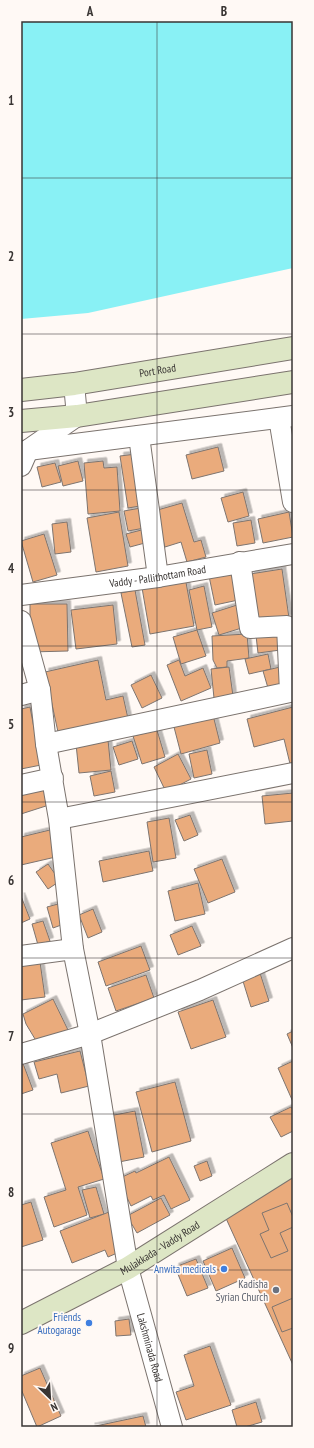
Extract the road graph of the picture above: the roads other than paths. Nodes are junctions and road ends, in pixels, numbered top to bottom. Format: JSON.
{"nodes":[{"id":1,"x":293,"y":348,"type":"edge"},
{"id":2,"x":293,"y":382,"type":"edge"},
{"id":3,"x":74,"y":384,"type":"junction"},
{"id":4,"x":21,"y":390,"type":"edge"},
{"id":5,"x":77,"y":416,"type":"junction"},
{"id":6,"x":286,"y":417,"type":"edge"},
{"id":7,"x":21,"y":421,"type":"edge"},
{"id":8,"x":139,"y":436,"type":"junction"},
{"id":9,"x":25,"y":458,"type":"edge"},
{"id":10,"x":293,"y":502,"type":"edge"},
{"id":11,"x":293,"y":554,"type":"edge"},
{"id":12,"x":240,"y":562,"type":"junction"},
{"id":13,"x":158,"y":576,"type":"junction"},
{"id":14,"x":21,"y":595,"type":"edge"},
{"id":15,"x":21,"y":621,"type":"edge"},
{"id":16,"x":30,"y":693,"type":"edge"},
{"id":17,"x":46,"y":744,"type":"junction"},
{"id":18,"x":293,"y":773,"type":"edge"},
{"id":19,"x":53,"y":778,"type":"junction"},
{"id":20,"x":21,"y":786,"type":"edge"},
{"id":21,"x":59,"y":819,"type":"junction"},
{"id":22,"x":293,"y":948,"type":"edge"},
{"id":23,"x":73,"y":949,"type":"junction"},
{"id":24,"x":21,"y":956,"type":"edge"},
{"id":25,"x":90,"y":1034,"type":"junction"},
{"id":26,"x":21,"y":1054,"type":"edge"},
{"id":27,"x":293,"y":1164,"type":"edge"},
{"id":28,"x":128,"y":1268,"type":"junction"},
{"id":29,"x":21,"y":1323,"type":"edge"},
{"id":30,"x":172,"y":1427,"type":"edge"}],
"edges":[{"from":1,"to":3,"type":"street","name":"Port Road"},
{"from":2,"to":5,"type":"street"},
{"from":3,"to":4,"type":"street","name":"Port Road"},
{"from":3,"to":5,"type":"street"},
{"from":5,"to":7,"type":"street"},
{"from":5,"to":9,"type":"street"},
{"from":6,"to":8,"type":"street"},
{"from":6,"to":10,"type":"street"},
{"from":8,"to":9,"type":"street"},
{"from":8,"to":13,"type":"street"},
{"from":11,"to":12,"type":"street","name":"Vaddy - Pallithottam Road"},
{"from":12,"to":13,"type":"street","name":"Vaddy - Pallithottam Road"},
{"from":12,"to":17,"type":"street"},
{"from":13,"to":14,"type":"street","name":"Vaddy - Pallithottam Road"},
{"from":15,"to":16,"type":"street","name":"Lakshminada Road"},
{"from":16,"to":17,"type":"street","name":"Lakshminada Road"},
{"from":17,"to":19,"type":"street","name":"Lakshminada Road"},
{"from":18,"to":21,"type":"street"},
{"from":19,"to":20,"type":"street"},
{"from":19,"to":21,"type":"street","name":"Lakshminada Road"},
{"from":21,"to":23,"type":"street","name":"Lakshminada Road"},
{"from":22,"to":25,"type":"street"},
{"from":23,"to":24,"type":"street"},
{"from":23,"to":25,"type":"street","name":"Lakshminada Road"},
{"from":25,"to":26,"type":"street"},
{"from":25,"to":28,"type":"street","name":"Lakshminada Road"},
{"from":27,"to":28,"type":"street","name":"Mulakkada - Vaddy Road"},
{"from":28,"to":29,"type":"street","name":"Mulakkada - Vaddy Road"},
{"from":28,"to":30,"type":"street","name":"Lakshminada Road"}]}
